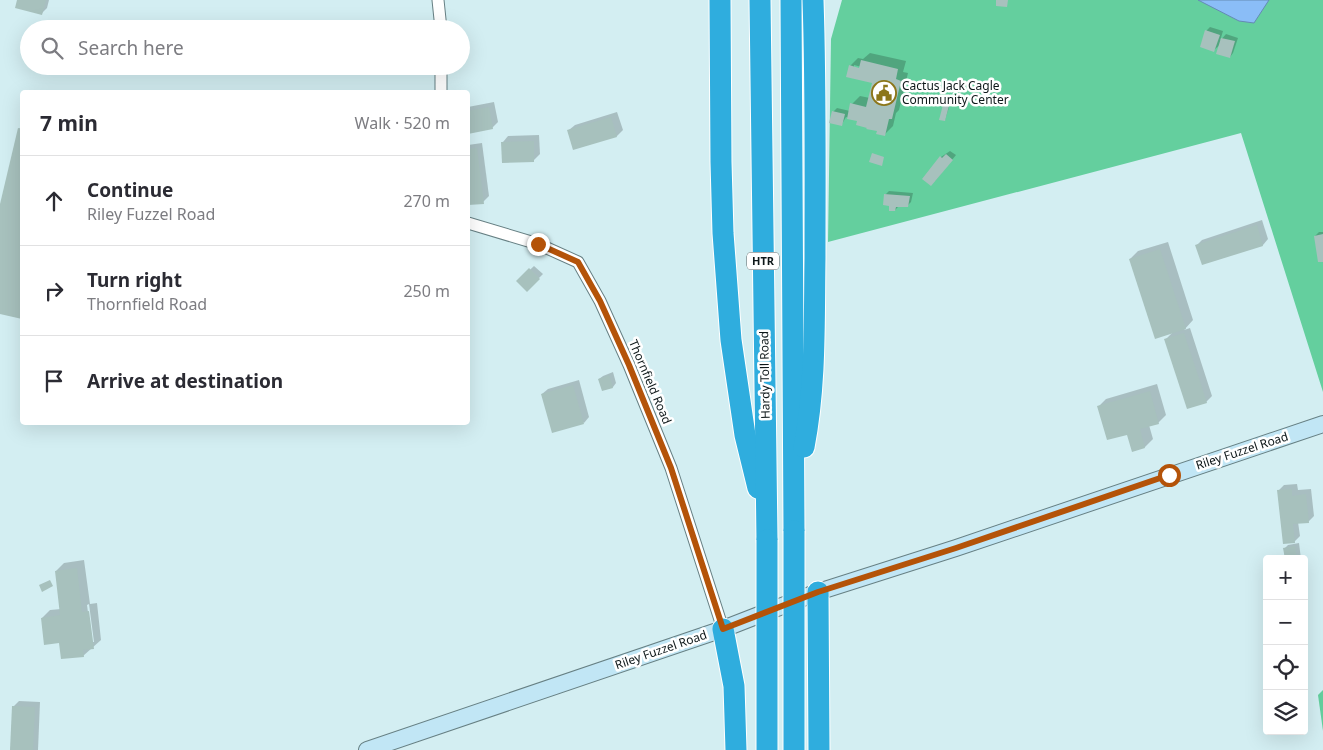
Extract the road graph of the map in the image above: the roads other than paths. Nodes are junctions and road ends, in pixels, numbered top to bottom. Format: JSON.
{"nodes":[{"id":1,"x":438,"y":0,"type":"edge"},
{"id":2,"x":760,"y":0,"type":"edge"},
{"id":3,"x":790,"y":0,"type":"edge"},
{"id":4,"x":813,"y":0,"type":"edge"},
{"id":5,"x":828,"y":0,"type":"edge"},
{"id":6,"x":720,"y":2,"type":"edge"},
{"id":7,"x":440,"y":20,"type":"edge"},
{"id":8,"x":441,"y":75,"type":"edge"},
{"id":9,"x":815,"y":77,"type":"junction"},
{"id":10,"x":441,"y":90,"type":"edge"},
{"id":11,"x":470,"y":224,"type":"edge"},
{"id":12,"x":1323,"y":424,"type":"edge"},
{"id":13,"x":794,"y":499,"type":"junction"},
{"id":14,"x":766,"y":531,"type":"junction"},
{"id":15,"x":818,"y":592,"type":"junction"},
{"id":16,"x":723,"y":629,"type":"junction"},
{"id":17,"x":367,"y":750,"type":"edge"},
{"id":18,"x":736,"y":750,"type":"edge"},
{"id":19,"x":767,"y":750,"type":"edge"},
{"id":20,"x":794,"y":750,"type":"edge"},
{"id":21,"x":819,"y":750,"type":"edge"}],
"edges":[{"from":1,"to":7,"type":"street"},
{"from":2,"to":14,"type":"highway","name":"Hardy Toll Road","number":"HTR"},
{"from":3,"to":13,"type":"highway","number":"HTR"},
{"from":4,"to":9,"type":"highway"},
{"from":5,"to":9,"type":"highway"},
{"from":6,"to":14,"type":"highway"},
{"from":8,"to":10,"type":"street"},
{"from":9,"to":13,"type":"highway"},
{"from":11,"to":16,"type":"street","name":"Thornfield Road"},
{"from":12,"to":15,"type":"main road","name":"Riley Fuzzel Road"},
{"from":13,"to":20,"type":"highway","number":"HTR","bridge":true},
{"from":14,"to":19,"type":"highway","name":"Hardy Toll Road","number":"HTR","bridge":true},
{"from":15,"to":16,"type":"main road","name":"Riley Fuzzel Road"},
{"from":15,"to":21,"type":"highway"},
{"from":16,"to":17,"type":"main road","name":"Riley Fuzzel Road"},
{"from":16,"to":18,"type":"highway"}]}
